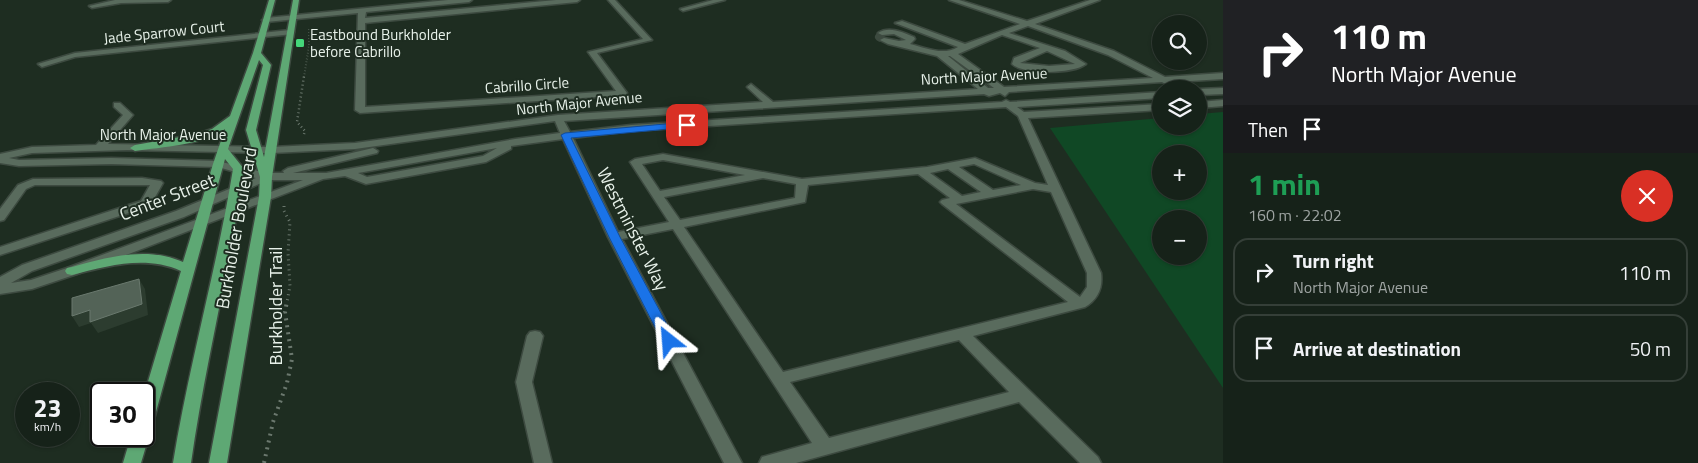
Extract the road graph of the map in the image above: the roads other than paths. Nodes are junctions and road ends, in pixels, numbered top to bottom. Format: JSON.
{"nodes":[{"id":1,"x":168,"y":0,"type":"edge"},
{"id":2,"x":272,"y":0,"type":"edge"},
{"id":3,"x":296,"y":0,"type":"edge"},
{"id":4,"x":469,"y":0,"type":"edge"},
{"id":5,"x":577,"y":0,"type":"edge"},
{"id":6,"x":611,"y":0,"type":"edge"},
{"id":7,"x":722,"y":0,"type":"edge"},
{"id":8,"x":952,"y":0,"type":"edge"},
{"id":9,"x":1097,"y":0,"type":"edge"},
{"id":10,"x":436,"y":2,"type":"edge"},
{"id":11,"x":92,"y":6,"type":"dead end"},
{"id":12,"x":683,"y":9,"type":"dead end"},
{"id":13,"x":362,"y":11,"type":"junction"},
{"id":14,"x":293,"y":17,"type":"junction"},
{"id":15,"x":266,"y":20,"type":"junction"},
{"id":16,"x":362,"y":21,"type":"junction"},
{"id":17,"x":899,"y":23,"type":"dead end"},
{"id":18,"x":1028,"y":24,"type":"junction"},
{"id":19,"x":915,"y":29,"type":"junction"},
{"id":20,"x":290,"y":32,"type":"junction"},
{"id":21,"x":1002,"y":33,"type":"junction"},
{"id":22,"x":901,"y":34,"type":"junction"},
{"id":23,"x":262,"y":35,"type":"junction"},
{"id":24,"x":902,"y":44,"type":"junction"},
{"id":25,"x":965,"y":47,"type":"junction"},
{"id":26,"x":1047,"y":48,"type":"junction"},
{"id":27,"x":257,"y":53,"type":"junction"},
{"id":28,"x":940,"y":54,"type":"junction"},
{"id":29,"x":952,"y":54,"type":"junction"},
{"id":30,"x":42,"y":64,"type":"dead end"},
{"id":31,"x":972,"y":68,"type":"junction"},
{"id":32,"x":958,"y":69,"type":"junction"},
{"id":33,"x":1223,"y":76,"type":"edge"},
{"id":34,"x":1164,"y":80,"type":"joint"},
{"id":35,"x":1152,"y":81,"type":"edge"},
{"id":36,"x":751,"y":87,"type":"dead end"},
{"id":37,"x":1004,"y":90,"type":"junction"},
{"id":38,"x":987,"y":91,"type":"junction"},
{"id":39,"x":1223,"y":91,"type":"edge"},
{"id":40,"x":1207,"y":92,"type":"edge"},
{"id":41,"x":1152,"y":96,"type":"edge"},
{"id":42,"x":1223,"y":103,"type":"edge"},
{"id":43,"x":770,"y":104,"type":"junction"},
{"id":44,"x":1207,"y":104,"type":"edge"},
{"id":45,"x":117,"y":105,"type":"dead end"},
{"id":46,"x":1009,"y":105,"type":"junction"},
{"id":47,"x":1152,"y":108,"type":"edge"},
{"id":48,"x":1022,"y":116,"type":"junction"},
{"id":49,"x":234,"y":118,"type":"junction"},
{"id":50,"x":558,"y":118,"type":"junction"},
{"id":51,"x":469,"y":131,"type":"junction"},
{"id":52,"x":565,"y":135,"type":"junction"},
{"id":53,"x":99,"y":148,"type":"junction"},
{"id":54,"x":135,"y":148,"type":"junction"},
{"id":55,"x":223,"y":149,"type":"junction"},
{"id":56,"x":256,"y":150,"type":"junction"},
{"id":57,"x":272,"y":150,"type":"junction"},
{"id":58,"x":0,"y":159,"type":"edge"},
{"id":59,"x":114,"y":161,"type":"junction"},
{"id":60,"x":218,"y":164,"type":"junction"},
{"id":61,"x":950,"y":166,"type":"junction"},
{"id":62,"x":239,"y":169,"type":"junction"},
{"id":63,"x":921,"y":171,"type":"junction"},
{"id":64,"x":766,"y":175,"type":"junction"},
{"id":65,"x":266,"y":176,"type":"junction"},
{"id":66,"x":326,"y":176,"type":"junction"},
{"id":67,"x":94,"y":181,"type":"junction"},
{"id":68,"x":802,"y":182,"type":"junction"},
{"id":69,"x":1032,"y":186,"type":"junction"},
{"id":70,"x":1054,"y":189,"type":"junction"},
{"id":71,"x":235,"y":190,"type":"junction"},
{"id":72,"x":990,"y":194,"type":"junction"},
{"id":73,"x":656,"y":195,"type":"junction"},
{"id":74,"x":265,"y":197,"type":"junction"},
{"id":75,"x":959,"y":199,"type":"junction"},
{"id":76,"x":207,"y":203,"type":"junction"},
{"id":77,"x":231,"y":211,"type":"junction"},
{"id":78,"x":0,"y":217,"type":"edge"},
{"id":79,"x":201,"y":223,"type":"junction"},
{"id":80,"x":676,"y":224,"type":"junction"},
{"id":81,"x":58,"y":234,"type":"junction"},
{"id":82,"x":614,"y":237,"type":"junction"},
{"id":83,"x":0,"y":251,"type":"edge"},
{"id":84,"x":67,"y":254,"type":"junction"},
{"id":85,"x":188,"y":269,"type":"junction"},
{"id":86,"x":72,"y":271,"type":"junction"},
{"id":87,"x":0,"y":283,"type":"edge"},
{"id":88,"x":0,"y":289,"type":"edge"},
{"id":89,"x":1080,"y":304,"type":"junction"},
{"id":90,"x":962,"y":334,"type":"junction"},
{"id":91,"x":535,"y":336,"type":"dead end"},
{"id":92,"x":779,"y":379,"type":"junction"},
{"id":93,"x":155,"y":384,"type":"edge"},
{"id":94,"x":1022,"y":395,"type":"junction"},
{"id":95,"x":137,"y":447,"type":"edge"},
{"id":96,"x":825,"y":447,"type":"junction"},
{"id":97,"x":132,"y":463,"type":"edge"},
{"id":98,"x":182,"y":463,"type":"edge"},
{"id":99,"x":218,"y":463,"type":"edge"},
{"id":100,"x":543,"y":463,"type":"edge"},
{"id":101,"x":733,"y":463,"type":"edge"},
{"id":102,"x":768,"y":463,"type":"edge"},
{"id":103,"x":1092,"y":463,"type":"edge"}],
"edges":[{"from":1,"to":11,"type":"street"},
{"from":2,"to":15,"type":"main road","name":"Burkholder Boulevard"},
{"from":3,"to":14,"type":"main road","name":"Burkholder Boulevard"},
{"from":4,"to":10,"type":"street"},
{"from":5,"to":16,"type":"street"},
{"from":6,"to":16,"type":"street","name":"Cabrillo Circle"},
{"from":7,"to":12,"type":"street"},
{"from":8,"to":18,"type":"street"},
{"from":9,"to":18,"type":"street"},
{"from":10,"to":13,"type":"street"},
{"from":13,"to":14,"type":"street"},
{"from":13,"to":16,"type":"street","name":"Cabrillo Circle"},
{"from":14,"to":15,"type":"street"},
{"from":14,"to":20,"type":"main road","name":"Burkholder Boulevard"},
{"from":15,"to":23,"type":"main road","name":"Burkholder Boulevard"},
{"from":17,"to":19,"type":"street"},
{"from":18,"to":21,"type":"street"},
{"from":18,"to":34,"type":"street"},
{"from":19,"to":22,"type":"street"},
{"from":19,"to":25,"type":"street"},
{"from":20,"to":23,"type":"street","name":"Jade Sparrow Court"},
{"from":20,"to":57,"type":"main road","name":"Burkholder Boulevard"},
{"from":21,"to":25,"type":"street"},
{"from":21,"to":26,"type":"street"},
{"from":22,"to":24,"type":"street"},
{"from":22,"to":24,"type":"street"},
{"from":23,"to":27,"type":"main road","name":"Burkholder Boulevard"},
{"from":23,"to":30,"type":"street","name":"Jade Sparrow Court"},
{"from":24,"to":28,"type":"street"},
{"from":25,"to":29,"type":"street"},
{"from":26,"to":26,"type":"street"},
{"from":27,"to":49,"type":"main road","name":"Burkholder Boulevard"},
{"from":27,"to":56,"type":"main road"},
{"from":28,"to":29,"type":"street"},
{"from":28,"to":32,"type":"street"},
{"from":29,"to":31,"type":"street"},
{"from":31,"to":32,"type":"street"},
{"from":31,"to":37,"type":"street"},
{"from":32,"to":38,"type":"street"},
{"from":33,"to":34,"type":"street","name":"North Major Avenue"},
{"from":35,"to":37,"type":"street","name":"North Major Avenue"},
{"from":36,"to":43,"type":"street"},
{"from":37,"to":38,"type":"street","name":"North Major Avenue"},
{"from":37,"to":46,"type":"street"},
{"from":38,"to":43,"type":"street","name":"North Major Avenue"},
{"from":38,"to":46,"type":"street"},
{"from":39,"to":40,"type":"street"},
{"from":41,"to":46,"type":"street","name":"North Major Avenue"},
{"from":42,"to":44,"type":"street"},
{"from":43,"to":50,"type":"street","name":"North Major Avenue"},
{"from":45,"to":53,"type":"street"},
{"from":46,"to":48,"type":"street"},
{"from":46,"to":52,"type":"street","name":"North Major Avenue"},
{"from":47,"to":48,"type":"street"},
{"from":48,"to":70,"type":"street"},
{"from":49,"to":54,"type":"main road"},
{"from":49,"to":55,"type":"main road","name":"Burkholder Boulevard"},
{"from":50,"to":51,"type":"street","name":"North Major Avenue"},
{"from":50,"to":52,"type":"street","name":"Westminster Way"},
{"from":51,"to":57,"type":"street","name":"North Major Avenue"},
{"from":51,"to":65,"type":"street","name":"Center Street"},
{"from":52,"to":66,"type":"street","name":"North Major Avenue"},
{"from":52,"to":82,"type":"street","name":"Westminster Way"},
{"from":53,"to":54,"type":"street","name":"North Major Avenue"},
{"from":53,"to":58,"type":"street","name":"North Major Avenue"},
{"from":54,"to":55,"type":"street","name":"North Major Avenue"},
{"from":55,"to":56,"type":"street","name":"North Major Avenue"},
{"from":55,"to":60,"type":"main road","name":"Burkholder Boulevard"},
{"from":55,"to":62,"type":"main road"},
{"from":56,"to":57,"type":"street","name":"North Major Avenue"},
{"from":56,"to":65,"type":"main road"},
{"from":57,"to":65,"type":"main road","name":"Burkholder Boulevard"},
{"from":58,"to":59,"type":"street","name":"North Major Avenue"},
{"from":59,"to":60,"type":"street","name":"North Major Avenue"},
{"from":59,"to":67,"type":"street"},
{"from":60,"to":62,"type":"street","name":"North Major Avenue"},
{"from":60,"to":76,"type":"main road","name":"Burkholder Boulevard"},
{"from":61,"to":63,"type":"street"},
{"from":61,"to":69,"type":"street"},
{"from":61,"to":72,"type":"street"},
{"from":62,"to":65,"type":"street","name":"North Major Avenue"},
{"from":62,"to":71,"type":"main road"},
{"from":63,"to":68,"type":"street"},
{"from":63,"to":75,"type":"street"},
{"from":64,"to":68,"type":"street"},
{"from":64,"to":73,"type":"street"},
{"from":64,"to":73,"type":"street"},
{"from":65,"to":66,"type":"street","name":"North Major Avenue"},
{"from":65,"to":71,"type":"street","name":"Center Street"},
{"from":65,"to":74,"type":"main road","name":"Burkholder Boulevard"},
{"from":66,"to":74,"type":"street","name":"Center Street"},
{"from":67,"to":78,"type":"street"},
{"from":67,"to":81,"type":"street"},
{"from":68,"to":80,"type":"street"},
{"from":69,"to":70,"type":"street"},
{"from":69,"to":72,"type":"street"},
{"from":70,"to":89,"type":"street"},
{"from":71,"to":76,"type":"street","name":"Center Street"},
{"from":71,"to":77,"type":"main road"},
{"from":72,"to":75,"type":"street"},
{"from":73,"to":80,"type":"street"},
{"from":74,"to":77,"type":"street","name":"Center Street"},
{"from":74,"to":99,"type":"main road","name":"Burkholder Boulevard"},
{"from":75,"to":89,"type":"street"},
{"from":76,"to":79,"type":"main road","name":"Burkholder Boulevard"},
{"from":76,"to":84,"type":"street","name":"Center Street"},
{"from":77,"to":79,"type":"street","name":"Center Street"},
{"from":77,"to":98,"type":"main road"},
{"from":79,"to":85,"type":"main road","name":"Burkholder Boulevard"},
{"from":79,"to":86,"type":"street","name":"Center Street"},
{"from":80,"to":82,"type":"street"},
{"from":80,"to":92,"type":"street"},
{"from":81,"to":83,"type":"street"},
{"from":81,"to":84,"type":"street"},
{"from":82,"to":101,"type":"street","name":"Westminster Way"},
{"from":84,"to":87,"type":"street","name":"Center Street"},
{"from":85,"to":86,"type":"main road"},
{"from":85,"to":93,"type":"main road","name":"Burkholder Boulevard"},
{"from":86,"to":88,"type":"street","name":"Center Street"},
{"from":89,"to":90,"type":"street"},
{"from":90,"to":92,"type":"street"},
{"from":90,"to":94,"type":"street"},
{"from":91,"to":100,"type":"street"},
{"from":92,"to":96,"type":"street"},
{"from":94,"to":96,"type":"street"},
{"from":94,"to":103,"type":"street"},
{"from":95,"to":97,"type":"main road"},
{"from":96,"to":102,"type":"street"}]}
